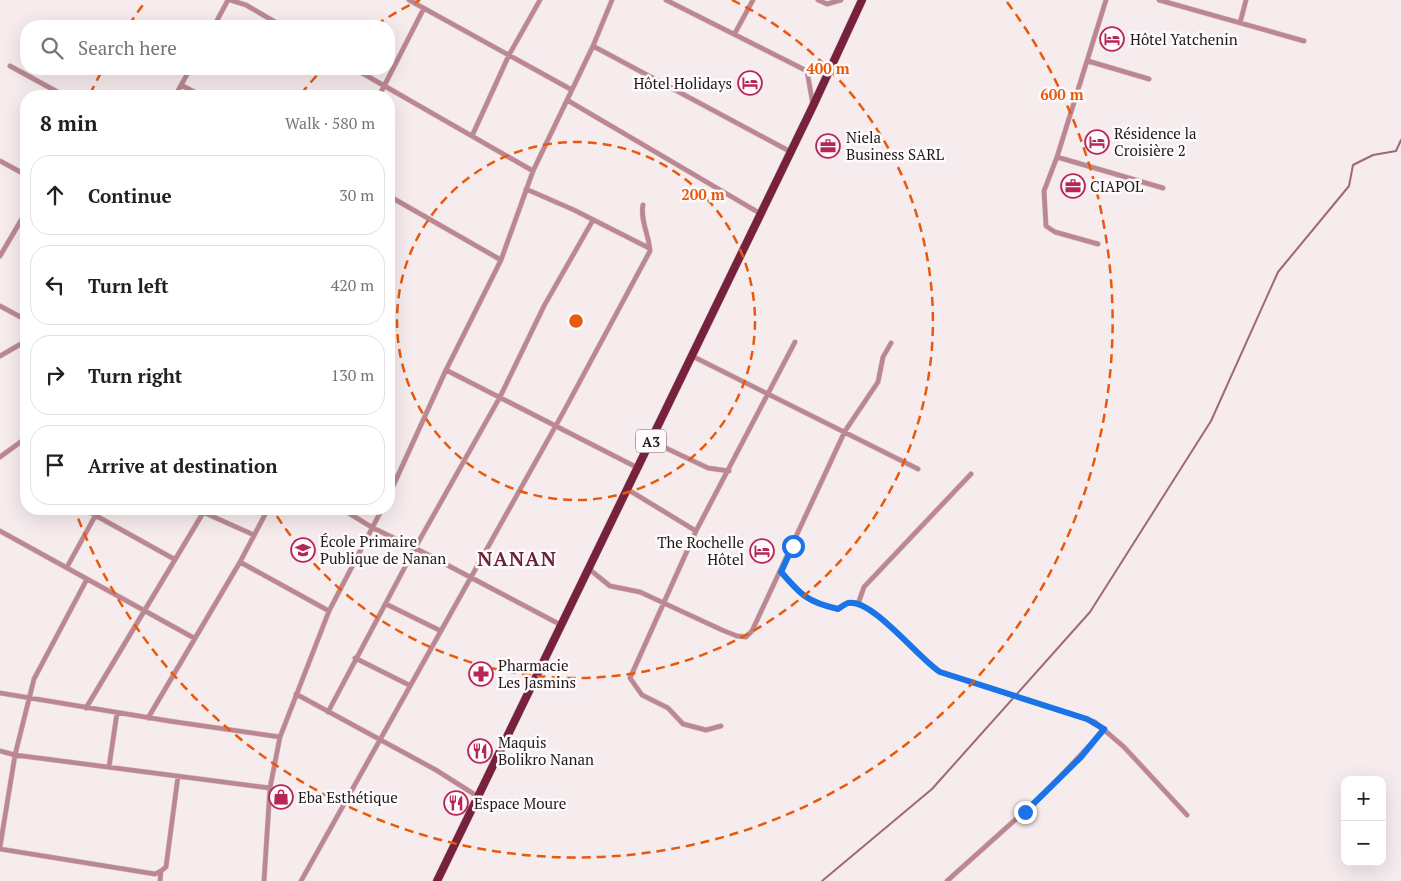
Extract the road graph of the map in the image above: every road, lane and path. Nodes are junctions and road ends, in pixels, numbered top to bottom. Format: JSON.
{"nodes":[{"id":1,"x":229,"y":0,"type":"edge"},
{"id":2,"x":409,"y":0,"type":"edge"},
{"id":3,"x":540,"y":0,"type":"edge"},
{"id":4,"x":612,"y":0,"type":"edge"},
{"id":5,"x":666,"y":0,"type":"edge"},
{"id":6,"x":753,"y":0,"type":"edge"},
{"id":7,"x":818,"y":0,"type":"edge"},
{"id":8,"x":841,"y":0,"type":"edge"},
{"id":9,"x":862,"y":0,"type":"edge"},
{"id":10,"x":1106,"y":0,"type":"edge"},
{"id":11,"x":1159,"y":0,"type":"edge"},
{"id":12,"x":1246,"y":0,"type":"edge"},
{"id":13,"x":424,"y":8,"type":"junction"},
{"id":14,"x":217,"y":20,"type":"edge"},
{"id":15,"x":272,"y":20,"type":"edge"},
{"id":16,"x":1240,"y":22,"type":"junction"},
{"id":17,"x":735,"y":33,"type":"junction"},
{"id":18,"x":1304,"y":41,"type":"dead end"},
{"id":19,"x":593,"y":46,"type":"junction"},
{"id":20,"x":509,"y":55,"type":"junction"},
{"id":21,"x":1088,"y":61,"type":"junction"},
{"id":22,"x":395,"y":65,"type":"edge"},
{"id":23,"x":10,"y":66,"type":"dead end"},
{"id":24,"x":20,"y":71,"type":"edge"},
{"id":25,"x":26,"y":75,"type":"edge"},
{"id":26,"x":187,"y":75,"type":"edge"},
{"id":27,"x":365,"y":75,"type":"edge"},
{"id":28,"x":390,"y":75,"type":"edge"},
{"id":29,"x":1149,"y":79,"type":"dead end"},
{"id":30,"x":181,"y":85,"type":"junction"},
{"id":31,"x":384,"y":86,"type":"junction"},
{"id":32,"x":54,"y":90,"type":"edge"},
{"id":33,"x":178,"y":90,"type":"edge"},
{"id":34,"x":191,"y":90,"type":"edge"},
{"id":35,"x":382,"y":90,"type":"edge"},
{"id":36,"x":391,"y":90,"type":"edge"},
{"id":37,"x":572,"y":90,"type":"junction"},
{"id":38,"x":395,"y":92,"type":"edge"},
{"id":39,"x":567,"y":100,"type":"junction"},
{"id":40,"x":813,"y":106,"type":"junction"},
{"id":41,"x":472,"y":136,"type":"junction"},
{"id":42,"x":791,"y":152,"type":"junction"},
{"id":43,"x":1057,"y":157,"type":"junction"},
{"id":44,"x":0,"y":161,"type":"edge"},
{"id":45,"x":533,"y":171,"type":"junction"},
{"id":46,"x":20,"y":172,"type":"edge"},
{"id":47,"x":1163,"y":188,"type":"dead end"},
{"id":48,"x":526,"y":189,"type":"junction"},
{"id":49,"x":395,"y":199,"type":"edge"},
{"id":50,"x":643,"y":204,"type":"dead end"},
{"id":51,"x":761,"y":214,"type":"junction"},
{"id":52,"x":593,"y":220,"type":"junction"},
{"id":53,"x":20,"y":222,"type":"edge"},
{"id":54,"x":1098,"y":244,"type":"dead end"},
{"id":55,"x":649,"y":248,"type":"junction"},
{"id":56,"x":0,"y":256,"type":"edge"},
{"id":57,"x":501,"y":260,"type":"junction"},
{"id":58,"x":0,"y":306,"type":"edge"},
{"id":59,"x":20,"y":317,"type":"edge"},
{"id":60,"x":795,"y":342,"type":"dead end"},
{"id":61,"x":891,"y":343,"type":"dead end"},
{"id":62,"x":20,"y":344,"type":"edge"},
{"id":63,"x":0,"y":356,"type":"edge"},
{"id":64,"x":692,"y":356,"type":"junction"},
{"id":65,"x":446,"y":370,"type":"junction"},
{"id":66,"x":767,"y":394,"type":"junction"},
{"id":67,"x":500,"y":397,"type":"junction"},
{"id":68,"x":555,"y":427,"type":"junction"},
{"id":69,"x":845,"y":430,"type":"junction"},
{"id":70,"x":651,"y":441,"type":"junction"},
{"id":71,"x":20,"y":442,"type":"edge"},
{"id":72,"x":0,"y":457,"type":"edge"},
{"id":73,"x":638,"y":468,"type":"junction"},
{"id":74,"x":918,"y":469,"type":"dead end"},
{"id":75,"x":729,"y":471,"type":"junction"},
{"id":76,"x":971,"y":474,"type":"dead end"},
{"id":77,"x":395,"y":482,"type":"edge"},
{"id":78,"x":627,"y":490,"type":"junction"},
{"id":79,"x":95,"y":515,"type":"joint"},
{"id":80,"x":202,"y":515,"type":"edge"},
{"id":81,"x":208,"y":515,"type":"edge"},
{"id":82,"x":265,"y":515,"type":"edge"},
{"id":83,"x":352,"y":515,"type":"edge"},
{"id":84,"x":379,"y":515,"type":"edge"},
{"id":85,"x":373,"y":528,"type":"junction"},
{"id":86,"x":0,"y":531,"type":"edge"},
{"id":87,"x":696,"y":531,"type":"junction"},
{"id":88,"x":254,"y":535,"type":"junction"},
{"id":89,"x":415,"y":548,"type":"junction"},
{"id":90,"x":174,"y":559,"type":"junction"},
{"id":91,"x":240,"y":562,"type":"junction"},
{"id":92,"x":67,"y":567,"type":"junction"},
{"id":93,"x":589,"y":569,"type":"junction"},
{"id":94,"x":781,"y":572,"type":"junction"},
{"id":95,"x":472,"y":576,"type":"junction"},
{"id":96,"x":87,"y":579,"type":"junction"},
{"id":97,"x":386,"y":604,"type":"junction"},
{"id":98,"x":664,"y":604,"type":"junction"},
{"id":99,"x":858,"y":604,"type":"junction"},
{"id":100,"x":144,"y":610,"type":"junction"},
{"id":101,"x":329,"y":611,"type":"junction"},
{"id":102,"x":561,"y":625,"type":"junction"},
{"id":103,"x":441,"y":631,"type":"junction"},
{"id":104,"x":194,"y":638,"type":"junction"},
{"id":105,"x":355,"y":658,"type":"junction"},
{"id":106,"x":409,"y":685,"type":"junction"},
{"id":107,"x":0,"y":693,"type":"edge"},
{"id":108,"x":296,"y":694,"type":"junction"},
{"id":109,"x":28,"y":698,"type":"junction"},
{"id":110,"x":86,"y":708,"type":"junction"},
{"id":111,"x":328,"y":712,"type":"junction"},
{"id":112,"x":117,"y":713,"type":"junction"},
{"id":113,"x":148,"y":718,"type":"junction"},
{"id":114,"x":720,"y":726,"type":"dead end"},
{"id":115,"x":1104,"y":729,"type":"junction"},
{"id":116,"x":280,"y":737,"type":"junction"},
{"id":117,"x":380,"y":739,"type":"junction"},
{"id":118,"x":0,"y":751,"type":"edge"},
{"id":119,"x":15,"y":755,"type":"junction"},
{"id":120,"x":109,"y":767,"type":"junction"},
{"id":121,"x":178,"y":776,"type":"junction"},
{"id":122,"x":270,"y":788,"type":"junction"},
{"id":123,"x":477,"y":796,"type":"junction"},
{"id":124,"x":1187,"y":815,"type":"dead end"},
{"id":125,"x":0,"y":848,"type":"edge"},
{"id":126,"x":162,"y":871,"type":"junction"},
{"id":127,"x":160,"y":881,"type":"edge"},
{"id":128,"x":264,"y":881,"type":"edge"},
{"id":129,"x":301,"y":881,"type":"edge"},
{"id":130,"x":437,"y":881,"type":"edge"},
{"id":131,"x":947,"y":881,"type":"edge"}],
"edges":[{"from":1,"to":14,"type":"street"},
{"from":1,"to":15,"type":"street"},
{"from":2,"to":13,"type":"street"},
{"from":3,"to":20,"type":"street"},
{"from":4,"to":19,"type":"street"},
{"from":5,"to":17,"type":"street"},
{"from":6,"to":17,"type":"street"},
{"from":7,"to":8,"type":"street"},
{"from":9,"to":40,"type":"highway","number":"A3"},
{"from":10,"to":21,"type":"street"},
{"from":11,"to":16,"type":"street"},
{"from":12,"to":16,"type":"street"},
{"from":13,"to":20,"type":"street"},
{"from":13,"to":22,"type":"street"},
{"from":16,"to":18,"type":"street"},
{"from":17,"to":40,"type":"street"},
{"from":19,"to":37,"type":"street"},
{"from":19,"to":42,"type":"street"},
{"from":20,"to":37,"type":"street"},
{"from":20,"to":41,"type":"street"},
{"from":21,"to":29,"type":"street"},
{"from":21,"to":43,"type":"street"},
{"from":23,"to":24,"type":"street"},
{"from":25,"to":32,"type":"street"},
{"from":26,"to":30,"type":"street"},
{"from":27,"to":31,"type":"street"},
{"from":28,"to":31,"type":"street"},
{"from":30,"to":33,"type":"street"},
{"from":30,"to":34,"type":"street"},
{"from":31,"to":35,"type":"street"},
{"from":31,"to":36,"type":"street"},
{"from":37,"to":39,"type":"street"},
{"from":38,"to":41,"type":"street"},
{"from":39,"to":45,"type":"street"},
{"from":39,"to":51,"type":"street"},
{"from":40,"to":42,"type":"highway","number":"A3"},
{"from":41,"to":45,"type":"street"},
{"from":42,"to":51,"type":"highway","number":"A3"},
{"from":43,"to":47,"type":"street"},
{"from":43,"to":54,"type":"street"},
{"from":44,"to":46,"type":"street"},
{"from":45,"to":48,"type":"street"},
{"from":48,"to":52,"type":"street"},
{"from":48,"to":57,"type":"street"},
{"from":49,"to":57,"type":"street"},
{"from":50,"to":55,"type":"street"},
{"from":51,"to":64,"type":"highway","number":"A3"},
{"from":52,"to":55,"type":"street"},
{"from":52,"to":67,"type":"street"},
{"from":53,"to":56,"type":"street"},
{"from":55,"to":68,"type":"street"},
{"from":57,"to":65,"type":"street"},
{"from":58,"to":59,"type":"street"},
{"from":60,"to":66,"type":"street"},
{"from":61,"to":69,"type":"street"},
{"from":62,"to":63,"type":"street"},
{"from":64,"to":66,"type":"street"},
{"from":64,"to":70,"type":"highway","number":"A3"},
{"from":65,"to":67,"type":"street"},
{"from":65,"to":77,"type":"street"},
{"from":66,"to":69,"type":"street"},
{"from":66,"to":75,"type":"street"},
{"from":67,"to":68,"type":"street"},
{"from":67,"to":89,"type":"street"},
{"from":68,"to":73,"type":"street"},
{"from":68,"to":95,"type":"street"},
{"from":69,"to":74,"type":"street"},
{"from":69,"to":94,"type":"street"},
{"from":70,"to":73,"type":"highway","number":"A3"},
{"from":70,"to":75,"type":"street"},
{"from":71,"to":72,"type":"street"},
{"from":73,"to":78,"type":"highway","number":"A3"},
{"from":75,"to":87,"type":"street"},
{"from":76,"to":99,"type":"street"},
{"from":78,"to":87,"type":"street"},
{"from":78,"to":93,"type":"highway","number":"A3"},
{"from":79,"to":90,"type":"street"},
{"from":79,"to":92,"type":"street"},
{"from":80,"to":90,"type":"street"},
{"from":81,"to":88,"type":"street"},
{"from":82,"to":88,"type":"street"},
{"from":83,"to":85,"type":"street"},
{"from":84,"to":85,"type":"street"},
{"from":85,"to":89,"type":"street"},
{"from":85,"to":101,"type":"street"},
{"from":86,"to":92,"type":"street"},
{"from":87,"to":98,"type":"street"},
{"from":88,"to":91,"type":"street"},
{"from":89,"to":95,"type":"street"},
{"from":89,"to":97,"type":"street"},
{"from":90,"to":100,"type":"street"},
{"from":91,"to":101,"type":"street"},
{"from":91,"to":104,"type":"street"},
{"from":92,"to":96,"type":"street"},
{"from":93,"to":98,"type":"street"},
{"from":93,"to":102,"type":"highway","number":"A3"},
{"from":94,"to":98,"type":"street"},
{"from":94,"to":99,"type":"street"},
{"from":95,"to":102,"type":"street"},
{"from":95,"to":103,"type":"street"},
{"from":96,"to":100,"type":"street"},
{"from":96,"to":109,"type":"street"},
{"from":97,"to":103,"type":"street"},
{"from":97,"to":105,"type":"street"},
{"from":98,"to":114,"type":"street"},
{"from":99,"to":115,"type":"street"},
{"from":100,"to":104,"type":"street"},
{"from":100,"to":110,"type":"street"},
{"from":101,"to":108,"type":"street"},
{"from":102,"to":123,"type":"highway","number":"A3"},
{"from":103,"to":106,"type":"street"},
{"from":104,"to":113,"type":"street"},
{"from":105,"to":106,"type":"street"},
{"from":105,"to":111,"type":"street"},
{"from":106,"to":117,"type":"street"},
{"from":107,"to":109,"type":"street"},
{"from":108,"to":111,"type":"street"},
{"from":108,"to":116,"type":"street"},
{"from":109,"to":110,"type":"street"},
{"from":109,"to":119,"type":"street"},
{"from":110,"to":112,"type":"street"},
{"from":111,"to":117,"type":"street"},
{"from":112,"to":113,"type":"street"},
{"from":112,"to":120,"type":"street"},
{"from":113,"to":116,"type":"street"},
{"from":115,"to":124,"type":"street"},
{"from":115,"to":131,"type":"street"},
{"from":116,"to":122,"type":"street"},
{"from":117,"to":123,"type":"street"},
{"from":117,"to":129,"type":"street"},
{"from":118,"to":119,"type":"street"},
{"from":119,"to":120,"type":"street"},
{"from":119,"to":125,"type":"street"},
{"from":120,"to":121,"type":"street"},
{"from":121,"to":122,"type":"street"},
{"from":121,"to":126,"type":"street"},
{"from":122,"to":128,"type":"street"},
{"from":123,"to":130,"type":"highway","number":"A3"},
{"from":125,"to":126,"type":"street"},
{"from":126,"to":127,"type":"street"}]}
